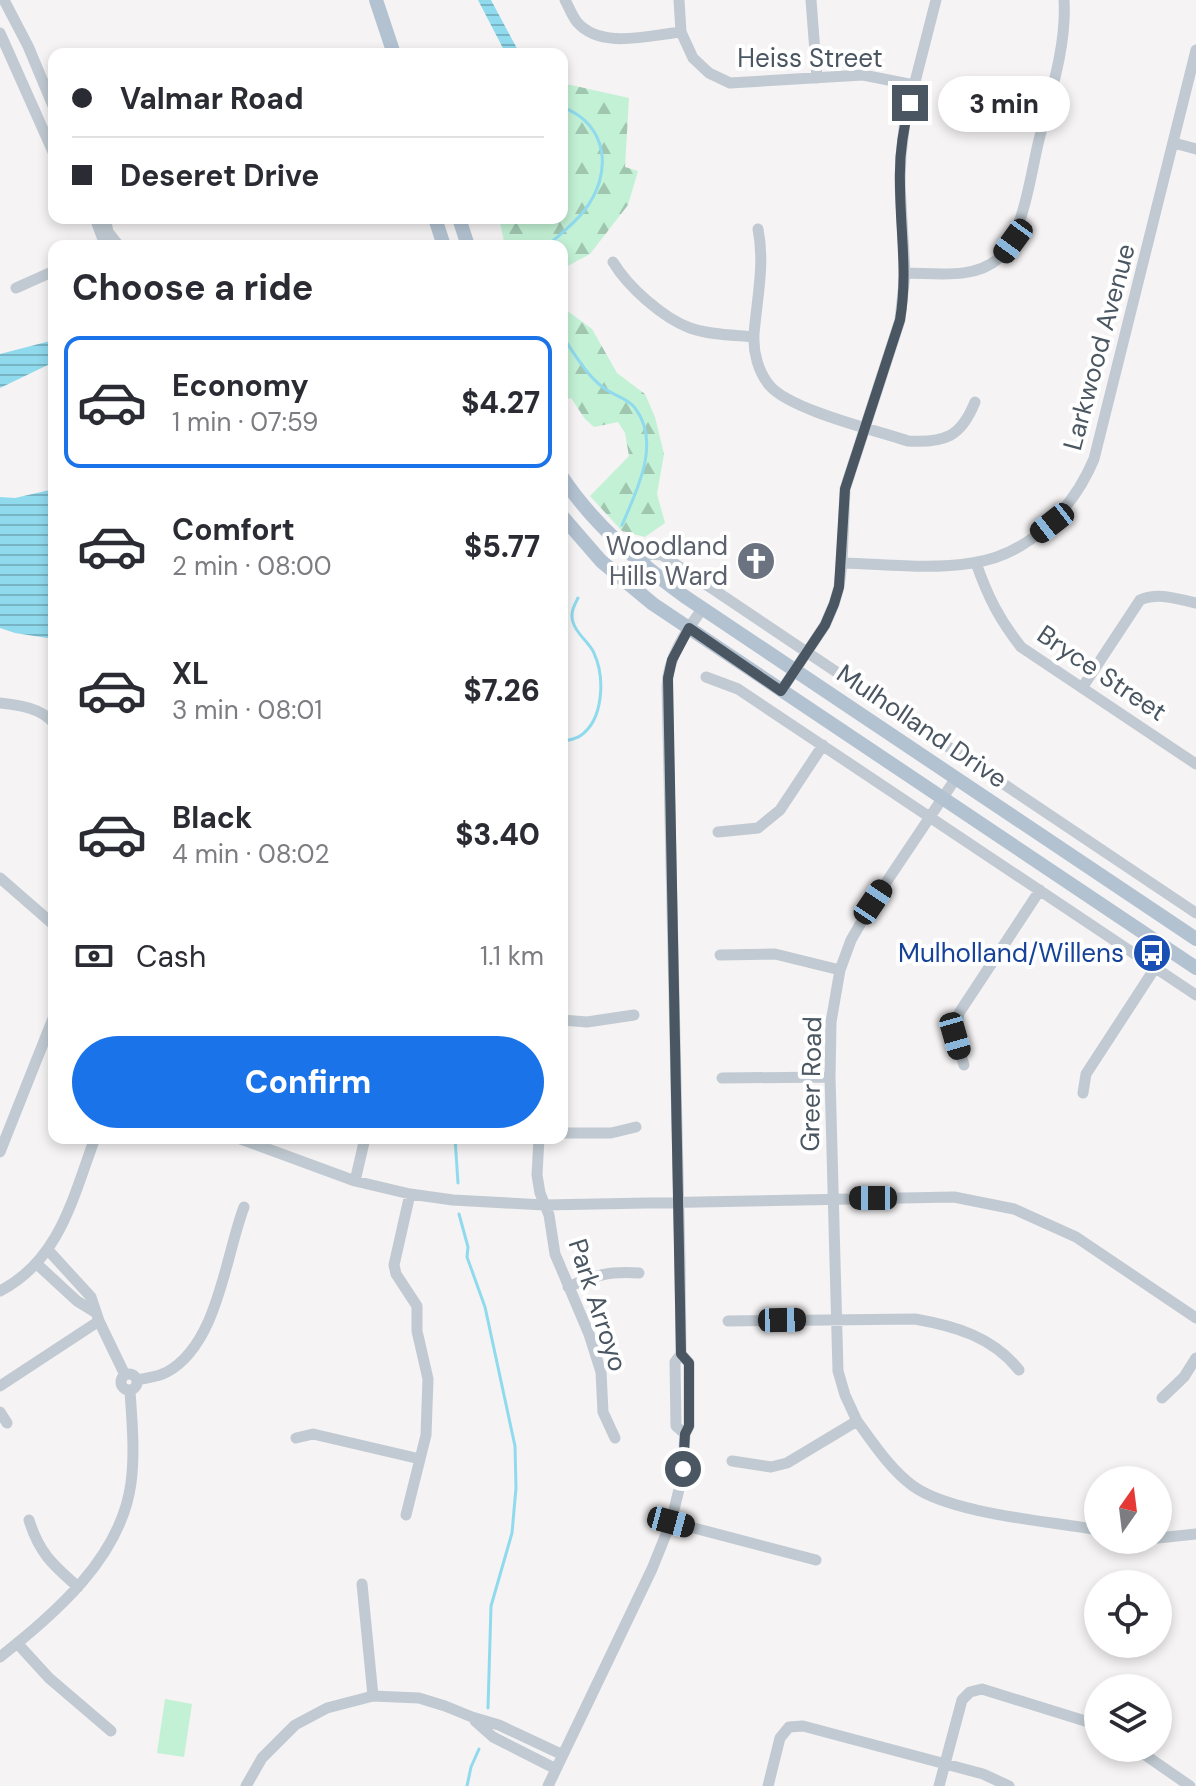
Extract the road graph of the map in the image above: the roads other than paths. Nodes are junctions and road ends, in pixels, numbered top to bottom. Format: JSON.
{"nodes":[{"id":1,"x":4,"y":0,"type":"edge"},
{"id":2,"x":376,"y":0,"type":"edge"},
{"id":3,"x":565,"y":0,"type":"edge"},
{"id":4,"x":679,"y":0,"type":"edge"},
{"id":5,"x":811,"y":0,"type":"edge"},
{"id":6,"x":936,"y":0,"type":"edge"},
{"id":7,"x":1064,"y":0,"type":"edge"},
{"id":8,"x":681,"y":32,"type":"junction"},
{"id":9,"x":0,"y":33,"type":"edge"},
{"id":10,"x":392,"y":48,"type":"edge"},
{"id":11,"x":1196,"y":50,"type":"edge"},
{"id":12,"x":817,"y":78,"type":"junction"},
{"id":13,"x":914,"y":85,"type":"junction"},
{"id":14,"x":48,"y":94,"type":"edge"},
{"id":15,"x":48,"y":141,"type":"edge"},
{"id":16,"x":1174,"y":143,"type":"junction"},
{"id":17,"x":1196,"y":149,"type":"edge"},
{"id":18,"x":758,"y":229,"type":"dead end"},
{"id":19,"x":613,"y":262,"type":"dead end"},
{"id":20,"x":905,"y":273,"type":"junction"},
{"id":21,"x":48,"y":274,"type":"edge"},
{"id":22,"x":16,"y":288,"type":"dead end"},
{"id":23,"x":754,"y":337,"type":"junction"},
{"id":24,"x":975,"y":402,"type":"dead end"},
{"id":25,"x":863,"y":427,"type":"junction"},
{"id":26,"x":568,"y":484,"type":"edge"},
{"id":27,"x":568,"y":522,"type":"edge"},
{"id":28,"x":639,"y":562,"type":"junction"},
{"id":29,"x":842,"y":563,"type":"junction"},
{"id":30,"x":976,"y":563,"type":"junction"},
{"id":31,"x":1196,"y":603,"type":"edge"},
{"id":32,"x":703,"y":608,"type":"junction"},
{"id":33,"x":689,"y":628,"type":"junction"},
{"id":34,"x":807,"y":652,"type":"junction"},
{"id":35,"x":795,"y":671,"type":"junction"},
{"id":36,"x":706,"y":677,"type":"dead end"},
{"id":37,"x":1082,"y":688,"type":"junction"},
{"id":38,"x":781,"y":691,"type":"junction"},
{"id":39,"x":0,"y":703,"type":"edge"},
{"id":40,"x":48,"y":718,"type":"edge"},
{"id":41,"x":823,"y":745,"type":"junction"},
{"id":42,"x":1196,"y":764,"type":"edge"},
{"id":43,"x":956,"y":778,"type":"junction"},
{"id":44,"x":942,"y":799,"type":"junction"},
{"id":45,"x":930,"y":816,"type":"junction"},
{"id":46,"x":718,"y":832,"type":"dead end"},
{"id":47,"x":0,"y":878,"type":"edge"},
{"id":48,"x":1040,"y":890,"type":"junction"},
{"id":49,"x":1196,"y":913,"type":"edge"},
{"id":50,"x":48,"y":920,"type":"edge"},
{"id":51,"x":1196,"y":939,"type":"edge"},
{"id":52,"x":720,"y":955,"type":"dead end"},
{"id":53,"x":1155,"y":968,"type":"junction"},
{"id":54,"x":1196,"y":968,"type":"edge"},
{"id":55,"x":840,"y":970,"type":"junction"},
{"id":56,"x":1196,"y":995,"type":"edge"},
{"id":57,"x":634,"y":1015,"type":"dead end"},
{"id":58,"x":568,"y":1020,"type":"edge"},
{"id":59,"x":48,"y":1031,"type":"edge"},
{"id":60,"x":964,"y":1065,"type":"dead end"},
{"id":61,"x":830,"y":1077,"type":"junction"},
{"id":62,"x":722,"y":1078,"type":"dead end"},
{"id":63,"x":1083,"y":1093,"type":"dead end"},
{"id":64,"x":636,"y":1127,"type":"dead end"},
{"id":65,"x":568,"y":1133,"type":"edge"},
{"id":66,"x":93,"y":1144,"type":"edge"},
{"id":67,"x":268,"y":1144,"type":"edge"},
{"id":68,"x":364,"y":1144,"type":"edge"},
{"id":69,"x":539,"y":1144,"type":"edge"},
{"id":70,"x":0,"y":1152,"type":"edge"},
{"id":71,"x":355,"y":1181,"type":"junction"},
{"id":72,"x":410,"y":1194,"type":"junction"},
{"id":73,"x":833,"y":1198,"type":"junction"},
{"id":74,"x":679,"y":1202,"type":"junction"},
{"id":75,"x":544,"y":1205,"type":"junction"},
{"id":76,"x":244,"y":1207,"type":"dead end"},
{"id":77,"x":48,"y":1250,"type":"junction"},
{"id":78,"x":38,"y":1265,"type":"junction"},
{"id":79,"x":639,"y":1273,"type":"dead end"},
{"id":80,"x":568,"y":1287,"type":"junction"},
{"id":81,"x":0,"y":1291,"type":"edge"},
{"id":82,"x":97,"y":1316,"type":"junction"},
{"id":83,"x":1196,"y":1318,"type":"edge"},
{"id":84,"x":836,"y":1319,"type":"junction"},
{"id":85,"x":728,"y":1321,"type":"dead end"},
{"id":86,"x":1196,"y":1358,"type":"edge"},
{"id":87,"x":1019,"y":1370,"type":"dead end"},
{"id":88,"x":131,"y":1377,"type":"junction"},
{"id":89,"x":0,"y":1386,"type":"edge"},
{"id":90,"x":1162,"y":1398,"type":"dead end"},
{"id":91,"x":0,"y":1412,"type":"edge"},
{"id":92,"x":857,"y":1421,"type":"junction"},
{"id":93,"x":7,"y":1423,"type":"dead end"},
{"id":94,"x":296,"y":1438,"type":"dead end"},
{"id":95,"x":615,"y":1438,"type":"dead end"},
{"id":96,"x":420,"y":1459,"type":"junction"},
{"id":97,"x":732,"y":1461,"type":"dead end"},
{"id":98,"x":406,"y":1515,"type":"dead end"},
{"id":99,"x":29,"y":1520,"type":"dead end"},
{"id":100,"x":671,"y":1522,"type":"junction"},
{"id":101,"x":1084,"y":1528,"type":"edge"},
{"id":102,"x":1196,"y":1534,"type":"edge"},
{"id":103,"x":1172,"y":1537,"type":"edge"},
{"id":104,"x":816,"y":1560,"type":"dead end"},
{"id":105,"x":362,"y":1584,"type":"dead end"},
{"id":106,"x":78,"y":1587,"type":"junction"},
{"id":107,"x":17,"y":1643,"type":"junction"},
{"id":108,"x":0,"y":1657,"type":"edge"},
{"id":109,"x":373,"y":1696,"type":"junction"},
{"id":110,"x":472,"y":1717,"type":"junction"},
{"id":111,"x":1084,"y":1721,"type":"edge"},
{"id":112,"x":111,"y":1731,"type":"dead end"},
{"id":113,"x":563,"y":1755,"type":"junction"},
{"id":114,"x":1155,"y":1762,"type":"edge"},
{"id":115,"x":945,"y":1763,"type":"junction"},
{"id":116,"x":556,"y":1769,"type":"junction"},
{"id":117,"x":246,"y":1786,"type":"edge"},
{"id":118,"x":548,"y":1786,"type":"edge"},
{"id":119,"x":768,"y":1786,"type":"edge"},
{"id":120,"x":939,"y":1786,"type":"edge"},
{"id":121,"x":1009,"y":1786,"type":"edge"},
{"id":122,"x":1190,"y":1786,"type":"edge"}],
"edges":[{"from":1,"to":14,"type":"street"},
{"from":2,"to":10,"type":"main road"},
{"from":3,"to":8,"type":"street"},
{"from":4,"to":8,"type":"street"},
{"from":5,"to":12,"type":"street"},
{"from":6,"to":13,"type":"street"},
{"from":7,"to":20,"type":"street"},
{"from":8,"to":12,"type":"street","name":"Heiss Street"},
{"from":9,"to":15,"type":"street"},
{"from":11,"to":16,"type":"street","name":"Larkwood Avenue"},
{"from":12,"to":13,"type":"street","name":"Heiss Street"},
{"from":13,"to":20,"type":"street"},
{"from":16,"to":17,"type":"street"},
{"from":16,"to":30,"type":"street","name":"Larkwood Avenue"},
{"from":18,"to":23,"type":"street"},
{"from":19,"to":23,"type":"street"},
{"from":20,"to":25,"type":"street"},
{"from":21,"to":22,"type":"street"},
{"from":23,"to":25,"type":"street"},
{"from":24,"to":25,"type":"street"},
{"from":25,"to":29,"type":"street"},
{"from":26,"to":28,"type":"main road","name":"Mulholland Drive"},
{"from":27,"to":33,"type":"main road","name":"Mulholland Drive"},
{"from":28,"to":32,"type":"main road","name":"Mulholland Drive"},
{"from":28,"to":34,"type":"street"},
{"from":29,"to":30,"type":"street","name":"Larkwood Avenue"},
{"from":29,"to":34,"type":"street"},
{"from":30,"to":37,"type":"street","name":"Bryce Street"},
{"from":31,"to":37,"type":"street"},
{"from":32,"to":33,"type":"street"},
{"from":32,"to":35,"type":"main road","name":"Mulholland Drive"},
{"from":33,"to":38,"type":"main road","name":"Mulholland Drive"},
{"from":33,"to":74,"type":"street"},
{"from":34,"to":35,"type":"street"},
{"from":34,"to":49,"type":"street"},
{"from":35,"to":38,"type":"street"},
{"from":35,"to":43,"type":"main road","name":"Mulholland Drive"},
{"from":36,"to":41,"type":"street"},
{"from":37,"to":42,"type":"street","name":"Bryce Street"},
{"from":38,"to":44,"type":"main road","name":"Mulholland Drive"},
{"from":39,"to":40,"type":"street"},
{"from":41,"to":45,"type":"street"},
{"from":41,"to":46,"type":"street"},
{"from":43,"to":44,"type":"street","name":"Greer Road"},
{"from":43,"to":51,"type":"main road","name":"Mulholland Drive"},
{"from":44,"to":45,"type":"street","name":"Greer Road"},
{"from":44,"to":54,"type":"main road","name":"Mulholland Drive"},
{"from":45,"to":48,"type":"street"},
{"from":45,"to":55,"type":"street","name":"Greer Road"},
{"from":47,"to":50,"type":"street"},
{"from":48,"to":53,"type":"street"},
{"from":48,"to":60,"type":"street"},
{"from":52,"to":55,"type":"street"},
{"from":53,"to":56,"type":"street"},
{"from":53,"to":63,"type":"street"},
{"from":55,"to":61,"type":"street","name":"Greer Road"},
{"from":57,"to":58,"type":"street"},
{"from":59,"to":70,"type":"street"},
{"from":61,"to":62,"type":"street"},
{"from":61,"to":73,"type":"street","name":"Greer Road"},
{"from":64,"to":65,"type":"street"},
{"from":66,"to":77,"type":"street"},
{"from":67,"to":71,"type":"street"},
{"from":68,"to":71,"type":"street"},
{"from":69,"to":75,"type":"street","name":"Park Arroyo"},
{"from":71,"to":72,"type":"street"},
{"from":72,"to":75,"type":"street"},
{"from":72,"to":96,"type":"street"},
{"from":73,"to":74,"type":"street"},
{"from":73,"to":83,"type":"street"},
{"from":73,"to":84,"type":"street","name":"Greer Road"},
{"from":74,"to":75,"type":"street"},
{"from":74,"to":100,"type":"street"},
{"from":75,"to":80,"type":"street","name":"Park Arroyo"},
{"from":76,"to":88,"type":"street"},
{"from":77,"to":78,"type":"street"},
{"from":77,"to":82,"type":"street"},
{"from":78,"to":81,"type":"street"},
{"from":78,"to":82,"type":"street"},
{"from":79,"to":80,"type":"street"},
{"from":80,"to":95,"type":"street","name":"Park Arroyo"},
{"from":82,"to":88,"type":"street"},
{"from":82,"to":89,"type":"street"},
{"from":84,"to":85,"type":"street"},
{"from":84,"to":87,"type":"street"},
{"from":84,"to":92,"type":"street","name":"Greer Road"},
{"from":86,"to":90,"type":"street"},
{"from":88,"to":106,"type":"street"},
{"from":91,"to":93,"type":"street"},
{"from":92,"to":97,"type":"street"},
{"from":92,"to":101,"type":"street","name":"Greer Road"},
{"from":94,"to":96,"type":"street"},
{"from":96,"to":98,"type":"street"},
{"from":99,"to":106,"type":"street"},
{"from":100,"to":104,"type":"street"},
{"from":100,"to":113,"type":"street"},
{"from":102,"to":103,"type":"street"},
{"from":105,"to":109,"type":"street"},
{"from":106,"to":107,"type":"street"},
{"from":107,"to":108,"type":"street"},
{"from":107,"to":112,"type":"street"},
{"from":109,"to":110,"type":"street"},
{"from":109,"to":117,"type":"street"},
{"from":110,"to":113,"type":"street"},
{"from":110,"to":116,"type":"street"},
{"from":111,"to":115,"type":"street"},
{"from":113,"to":116,"type":"street"},
{"from":114,"to":122,"type":"street"},
{"from":115,"to":119,"type":"street"},
{"from":115,"to":120,"type":"street"},
{"from":115,"to":121,"type":"street"},
{"from":116,"to":118,"type":"street"}]}
